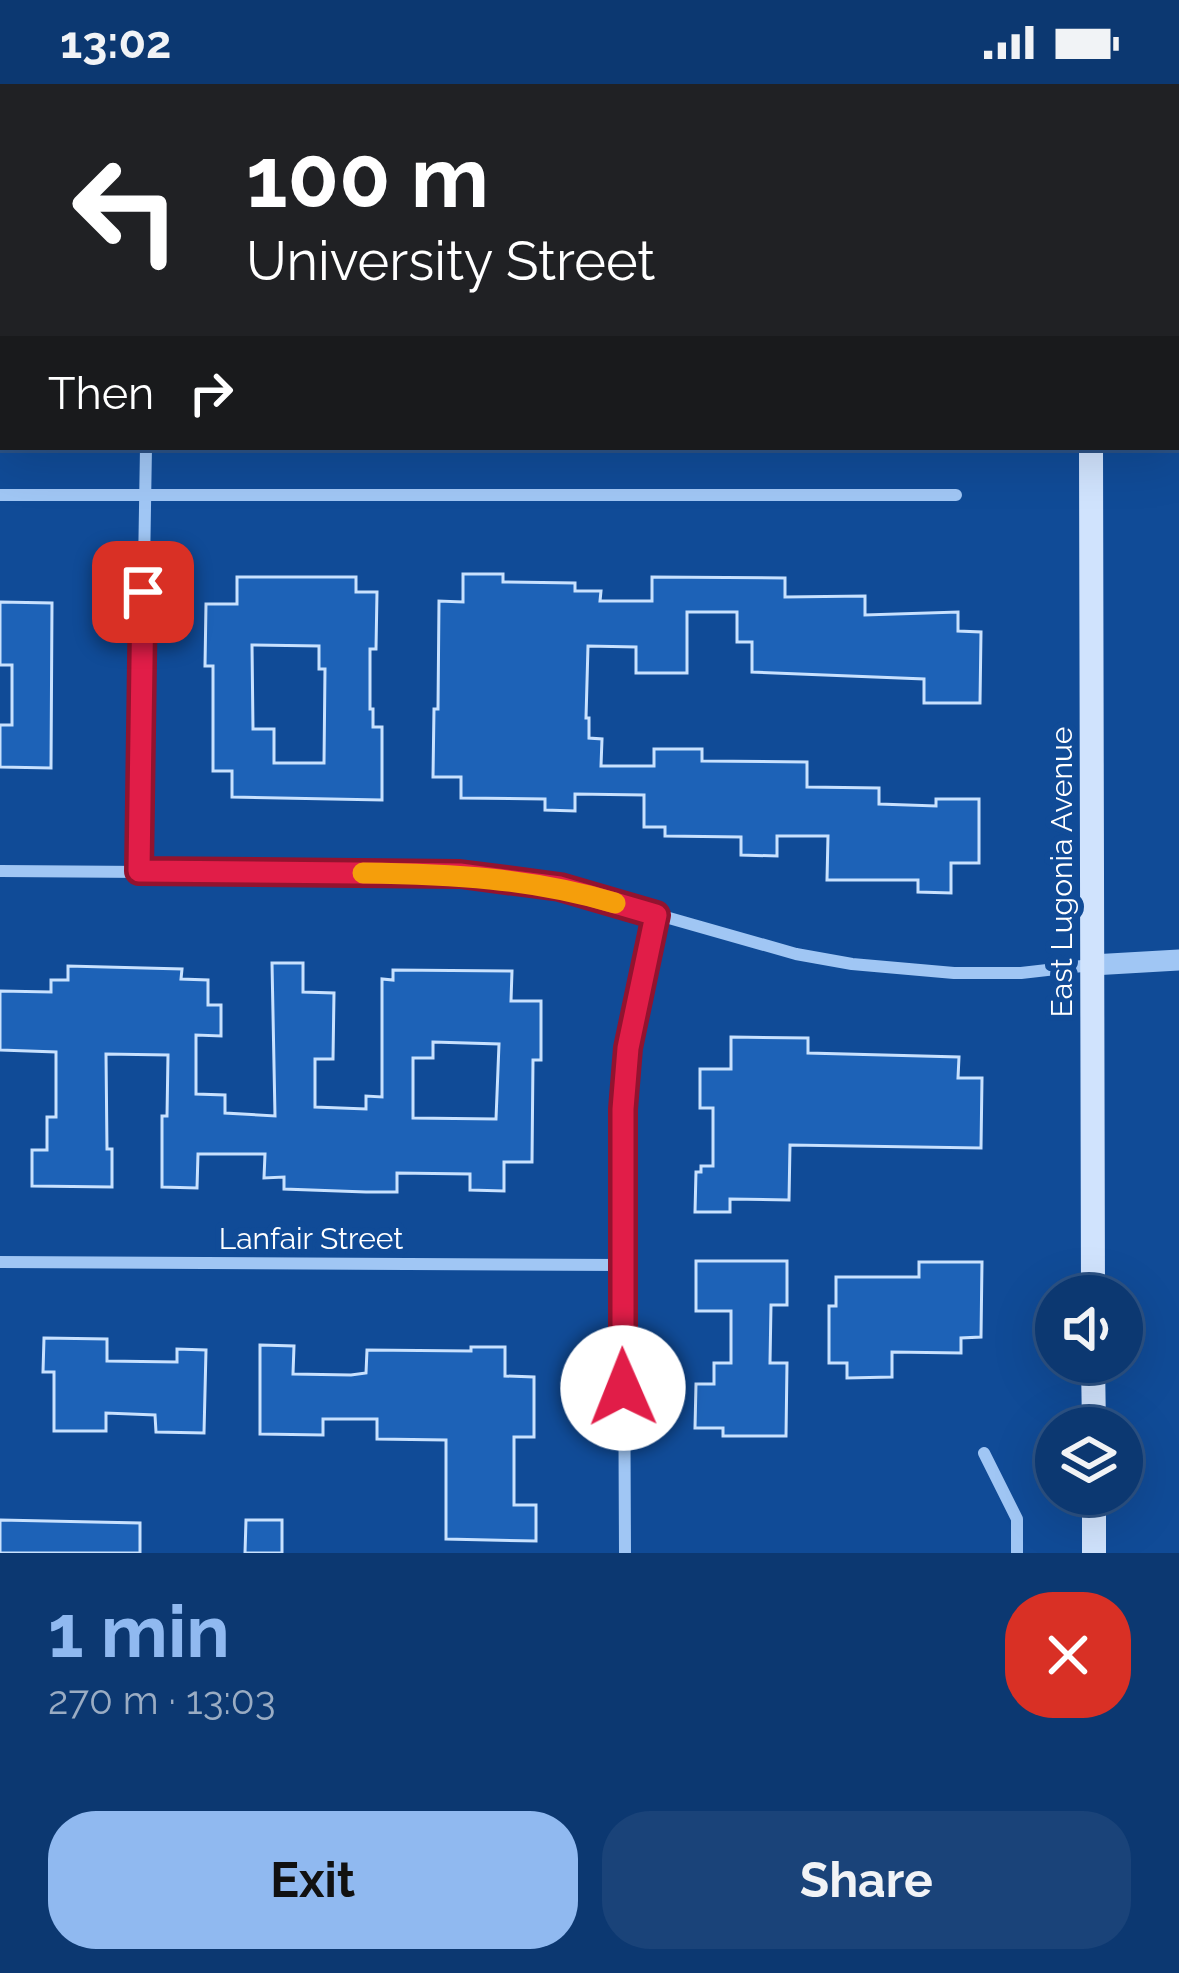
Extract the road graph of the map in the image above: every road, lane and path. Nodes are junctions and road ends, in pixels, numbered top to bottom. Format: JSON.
{"nodes":[{"id":1,"x":146,"y":450,"type":"edge"},
{"id":2,"x":1090,"y":450,"type":"edge"},
{"id":3,"x":956,"y":495,"type":"dead end"},
{"id":4,"x":0,"y":496,"type":"edge"},
{"id":5,"x":145,"y":497,"type":"junction"},
{"id":6,"x":0,"y":871,"type":"edge"},
{"id":7,"x":139,"y":871,"type":"junction"},
{"id":8,"x":656,"y":915,"type":"junction"},
{"id":9,"x":1179,"y":960,"type":"edge"},
{"id":10,"x":1092,"y":965,"type":"junction"},
{"id":11,"x":0,"y":1262,"type":"edge"},
{"id":12,"x":622,"y":1265,"type":"junction"},
{"id":13,"x":1093,"y":1275,"type":"edge"},
{"id":14,"x":984,"y":1453,"type":"dead end"},
{"id":15,"x":1094,"y":1515,"type":"edge"},
{"id":16,"x":625,"y":1553,"type":"edge"},
{"id":17,"x":1018,"y":1553,"type":"edge"},
{"id":18,"x":1094,"y":1553,"type":"edge"}],
"edges":[{"from":1,"to":5,"type":"street"},
{"from":2,"to":10,"type":"main road","name":"East Lugonia Avenue"},
{"from":3,"to":5,"type":"street"},
{"from":4,"to":5,"type":"street"},
{"from":5,"to":7,"type":"street"},
{"from":6,"to":7,"type":"street"},
{"from":7,"to":8,"type":"street"},
{"from":8,"to":10,"type":"street"},
{"from":8,"to":12,"type":"street"},
{"from":9,"to":10,"type":"street"},
{"from":10,"to":13,"type":"main road","name":"East Lugonia Avenue"},
{"from":11,"to":12,"type":"street","name":"Lanfair Street"},
{"from":12,"to":16,"type":"street"},
{"from":14,"to":17,"type":"street"},
{"from":15,"to":18,"type":"main road"}]}
